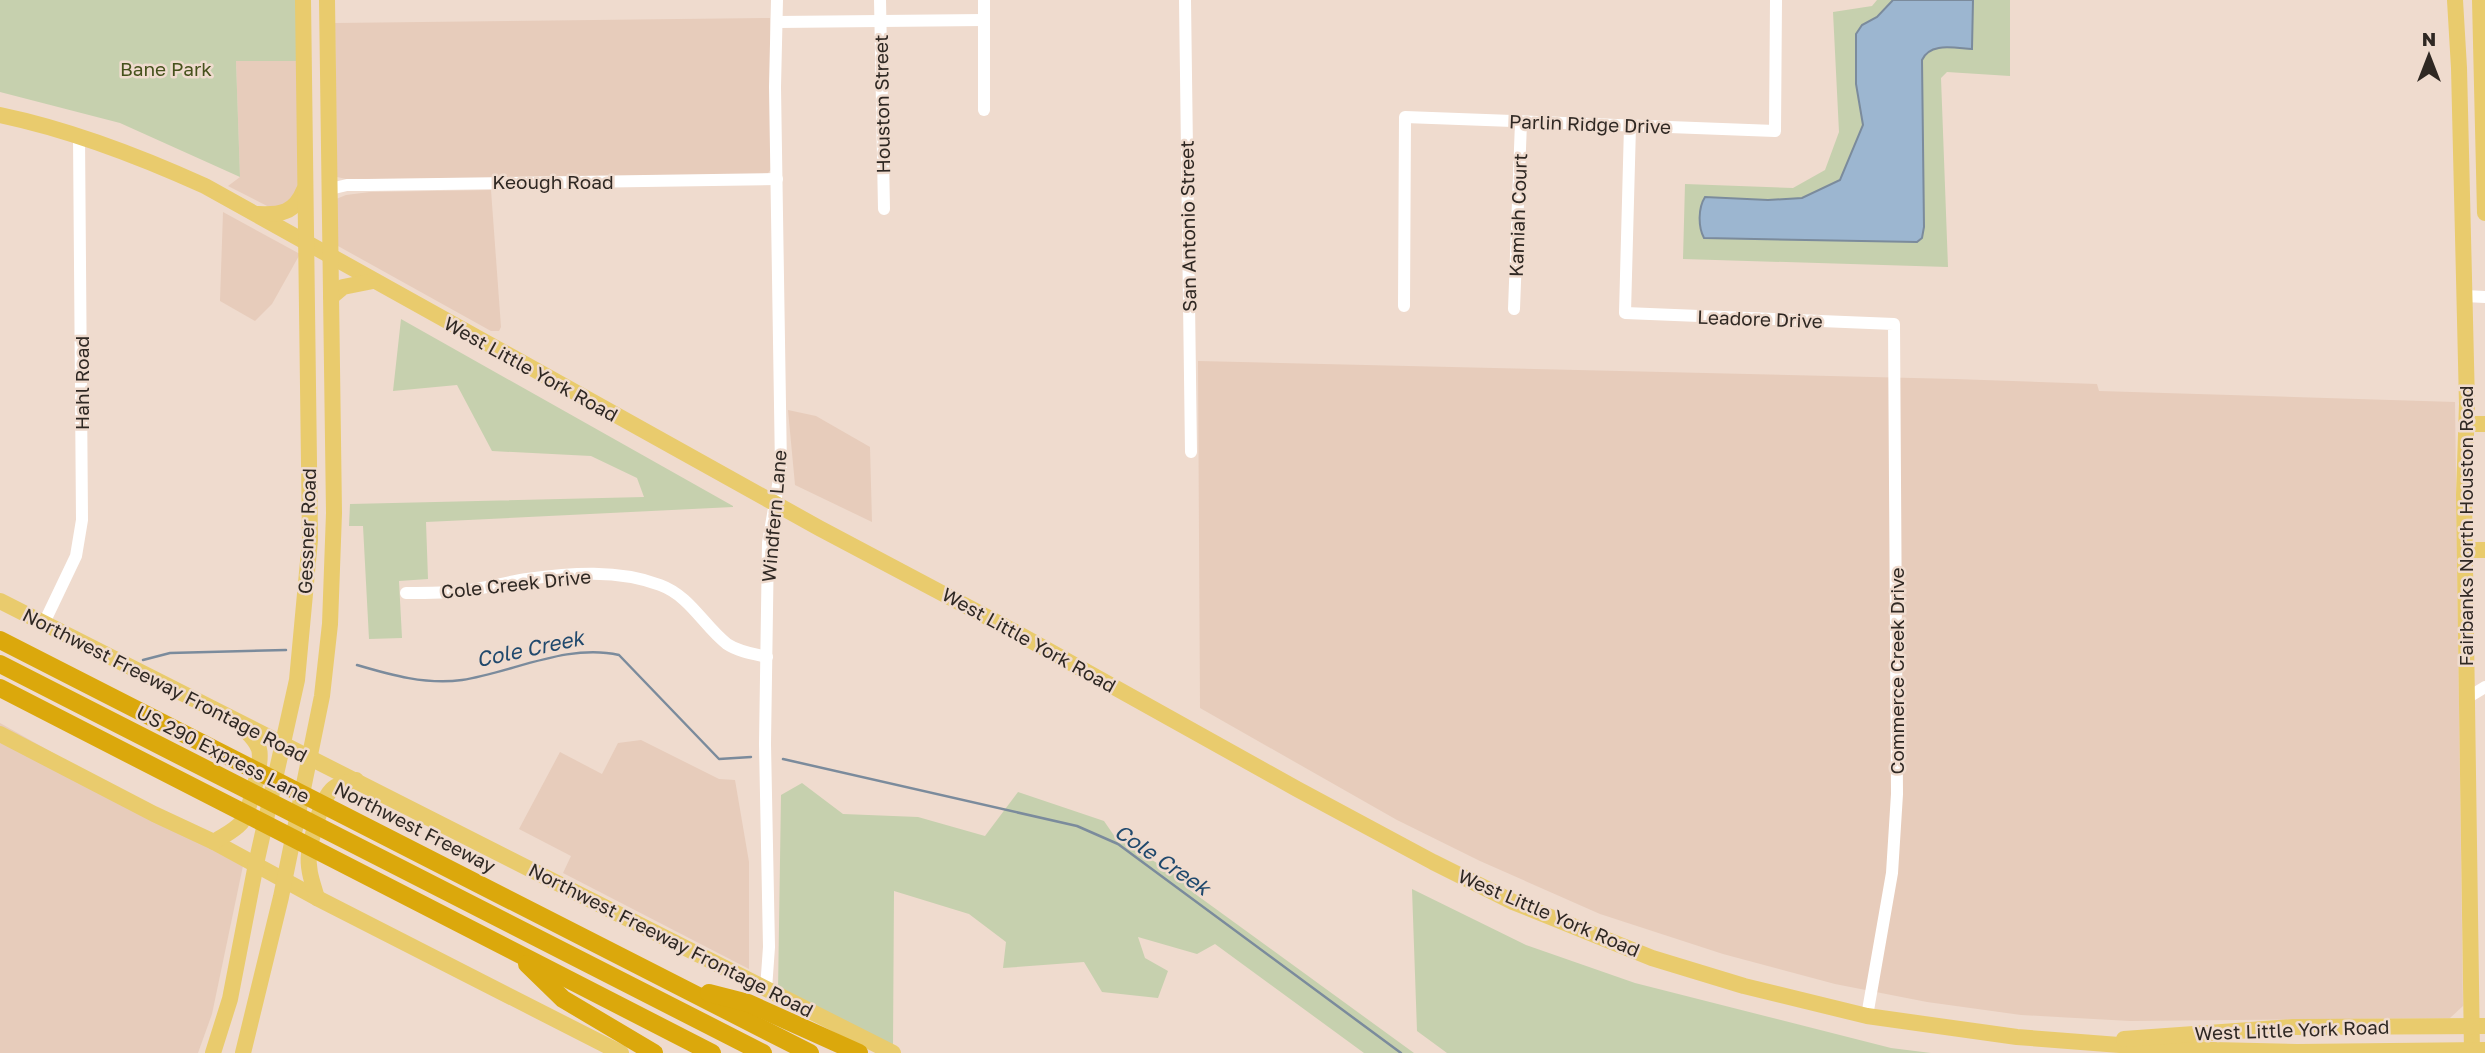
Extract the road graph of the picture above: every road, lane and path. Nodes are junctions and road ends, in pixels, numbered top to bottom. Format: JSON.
{"nodes":[{"id":1,"x":303,"y":0,"type":"edge"},
{"id":2,"x":327,"y":0,"type":"edge"},
{"id":3,"x":777,"y":0,"type":"edge"},
{"id":4,"x":880,"y":0,"type":"edge"},
{"id":5,"x":984,"y":0,"type":"edge"},
{"id":6,"x":1185,"y":0,"type":"edge"},
{"id":7,"x":1776,"y":0,"type":"edge"},
{"id":8,"x":2455,"y":0,"type":"edge"},
{"id":9,"x":2480,"y":0,"type":"edge"},
{"id":10,"x":880,"y":19,"type":"junction"},
{"id":11,"x":984,"y":20,"type":"junction"},
{"id":12,"x":777,"y":22,"type":"junction"},
{"id":13,"x":303,"y":42,"type":"junction"},
{"id":14,"x":328,"y":42,"type":"junction"},
{"id":15,"x":984,"y":110,"type":"dead end"},
{"id":16,"x":0,"y":115,"type":"edge"},
{"id":17,"x":2460,"y":118,"type":"junction"},
{"id":18,"x":2482,"y":118,"type":"junction"},
{"id":19,"x":1521,"y":122,"type":"junction"},
{"id":20,"x":1630,"y":126,"type":"junction"},
{"id":21,"x":79,"y":136,"type":"junction"},
{"id":22,"x":777,"y":179,"type":"junction"},
{"id":23,"x":305,"y":188,"type":"junction"},
{"id":24,"x":330,"y":189,"type":"junction"},
{"id":25,"x":884,"y":209,"type":"dead end"},
{"id":26,"x":257,"y":214,"type":"junction"},
{"id":27,"x":2485,"y":214,"type":"edge"},
{"id":28,"x":307,"y":244,"type":"junction"},
{"id":29,"x":331,"y":257,"type":"junction"},
{"id":30,"x":373,"y":281,"type":"junction"},
{"id":31,"x":2465,"y":296,"type":"junction"},
{"id":32,"x":331,"y":297,"type":"junction"},
{"id":33,"x":2485,"y":297,"type":"edge"},
{"id":34,"x":1404,"y":306,"type":"dead end"},
{"id":35,"x":1514,"y":309,"type":"dead end"},
{"id":36,"x":1894,"y":324,"type":"joint"},
{"id":37,"x":2466,"y":424,"type":"junction"},
{"id":38,"x":2485,"y":424,"type":"edge"},
{"id":39,"x":309,"y":427,"type":"junction"},
{"id":40,"x":333,"y":427,"type":"junction"},
{"id":41,"x":1191,"y":452,"type":"dead end"},
{"id":42,"x":774,"y":503,"type":"junction"},
{"id":43,"x":2465,"y":550,"type":"junction"},
{"id":44,"x":2485,"y":550,"type":"edge"},
{"id":45,"x":332,"y":553,"type":"junction"},
{"id":46,"x":309,"y":554,"type":"junction"},
{"id":47,"x":406,"y":593,"type":"dead end"},
{"id":48,"x":0,"y":601,"type":"edge"},
{"id":49,"x":44,"y":623,"type":"junction"},
{"id":50,"x":0,"y":640,"type":"edge"},
{"id":51,"x":768,"y":657,"type":"junction"},
{"id":52,"x":0,"y":664,"type":"edge"},
{"id":53,"x":2485,"y":687,"type":"edge"},
{"id":54,"x":0,"y":688,"type":"edge"},
{"id":55,"x":2467,"y":698,"type":"junction"},
{"id":56,"x":237,"y":722,"type":"junction"},
{"id":57,"x":0,"y":734,"type":"edge"},
{"id":58,"x":282,"y":744,"type":"junction"},
{"id":59,"x":309,"y":758,"type":"junction"},
{"id":60,"x":356,"y":780,"type":"junction"},
{"id":61,"x":214,"y":842,"type":"junction"},
{"id":62,"x":256,"y":864,"type":"junction"},
{"id":63,"x":2477,"y":872,"type":"edge"},
{"id":64,"x":283,"y":880,"type":"junction"},
{"id":65,"x":317,"y":898,"type":"junction"},
{"id":66,"x":512,"y":950,"type":"junction"},
{"id":67,"x":681,"y":987,"type":"junction"},
{"id":68,"x":766,"y":989,"type":"junction"},
{"id":69,"x":230,"y":999,"type":"junction"},
{"id":70,"x":256,"y":1007,"type":"junction"},
{"id":71,"x":1867,"y":1016,"type":"junction"},
{"id":72,"x":2478,"y":1026,"type":"edge"},
{"id":73,"x":2100,"y":1042,"type":"junction"},
{"id":74,"x":2476,"y":1051,"type":"edge"},
{"id":75,"x":213,"y":1053,"type":"edge"},
{"id":76,"x":243,"y":1053,"type":"edge"},
{"id":77,"x":621,"y":1053,"type":"edge"},
{"id":78,"x":654,"y":1053,"type":"edge"},
{"id":79,"x":712,"y":1053,"type":"edge"},
{"id":80,"x":762,"y":1053,"type":"edge"},
{"id":81,"x":810,"y":1053,"type":"edge"},
{"id":82,"x":859,"y":1053,"type":"edge"},
{"id":83,"x":893,"y":1053,"type":"edge"}],
"edges":[{"from":1,"to":13,"type":"main road","name":"Gessner Road"},
{"from":2,"to":14,"type":"main road","name":"Gessner Road"},
{"from":3,"to":12,"type":"street","name":"Windfern Lane"},
{"from":4,"to":10,"type":"street","name":"Houston Street"},
{"from":5,"to":11,"type":"street"},
{"from":6,"to":41,"type":"street","name":"San Antonio Street"},
{"from":7,"to":20,"type":"street","name":"Parlin Ridge Drive"},
{"from":8,"to":17,"type":"main road","name":"Fairbanks North Houston Road"},
{"from":9,"to":18,"type":"main road"},
{"from":10,"to":11,"type":"street"},
{"from":10,"to":12,"type":"street"},
{"from":10,"to":25,"type":"street","name":"Houston Street"},
{"from":11,"to":15,"type":"street"},
{"from":12,"to":22,"type":"street","name":"Windfern Lane"},
{"from":13,"to":14,"type":"main road"},
{"from":13,"to":23,"type":"main road","name":"Gessner Road"},
{"from":14,"to":24,"type":"main road","name":"Gessner Road"},
{"from":16,"to":21,"type":"main road","name":"West Little York Road"},
{"from":17,"to":18,"type":"main road"},
{"from":17,"to":31,"type":"main road","name":"Fairbanks North Houston Road"},
{"from":18,"to":27,"type":"main road"},
{"from":19,"to":20,"type":"street","name":"Parlin Ridge Drive"},
{"from":19,"to":34,"type":"street","name":"Parlin Ridge Drive"},
{"from":19,"to":35,"type":"street","name":"Kamiah Court"},
{"from":20,"to":36,"type":"street","name":"Leadore Drive"},
{"from":21,"to":26,"type":"main road","name":"West Little York Road"},
{"from":21,"to":49,"type":"street","name":"Hahl Road"},
{"from":22,"to":24,"type":"street","name":"Keough Road"},
{"from":22,"to":42,"type":"street","name":"Windfern Lane"},
{"from":23,"to":26,"type":"main road"},
{"from":23,"to":28,"type":"main road","name":"Gessner Road"},
{"from":24,"to":29,"type":"main road","name":"Gessner Road"},
{"from":26,"to":28,"type":"main road","name":"West Little York Road"},
{"from":28,"to":29,"type":"main road","name":"West Little York Road"},
{"from":28,"to":39,"type":"main road","name":"Gessner Road"},
{"from":29,"to":30,"type":"main road","name":"West Little York Road"},
{"from":29,"to":32,"type":"main road","name":"Gessner Road"},
{"from":30,"to":32,"type":"main road"},
{"from":30,"to":42,"type":"main road","name":"West Little York Road"},
{"from":31,"to":33,"type":"street"},
{"from":31,"to":37,"type":"main road","name":"Fairbanks North Houston Road"},
{"from":32,"to":40,"type":"main road","name":"Gessner Road"},
{"from":36,"to":71,"type":"street","name":"Commerce Creek Drive"},
{"from":37,"to":38,"type":"main road"},
{"from":37,"to":43,"type":"main road","name":"Fairbanks North Houston Road"},
{"from":39,"to":40,"type":"main road"},
{"from":39,"to":46,"type":"main road","name":"Gessner Road"},
{"from":40,"to":45,"type":"main road","name":"Gessner Road"},
{"from":42,"to":51,"type":"street","name":"Windfern Lane"},
{"from":42,"to":71,"type":"main road","name":"West Little York Road"},
{"from":43,"to":44,"type":"main road"},
{"from":43,"to":55,"type":"main road","name":"Fairbanks North Houston Road"},
{"from":45,"to":46,"type":"main road"},
{"from":45,"to":59,"type":"main road","name":"Gessner Road"},
{"from":46,"to":58,"type":"main road","name":"Gessner Road"},
{"from":47,"to":51,"type":"street","name":"Cole Creek Drive"},
{"from":48,"to":49,"type":"main road","name":"Northwest Freeway Frontage Road"},
{"from":49,"to":56,"type":"main road","name":"Northwest Freeway Frontage Road"},
{"from":50,"to":67,"type":"highway","name":"Northwest Freeway"},
{"from":51,"to":68,"type":"street","name":"Windfern Lane"},
{"from":52,"to":80,"type":"highway","name":"US 290 Express Lane"},
{"from":53,"to":55,"type":"street"},
{"from":54,"to":66,"type":"highway"},
{"from":55,"to":63,"type":"main road","name":"Fairbanks North Houston Road"},
{"from":56,"to":58,"type":"main road","name":"Northwest Freeway Frontage Road"},
{"from":56,"to":61,"type":"main road"},
{"from":57,"to":61,"type":"main road"},
{"from":58,"to":59,"type":"main road","name":"Northwest Freeway Frontage Road"},
{"from":58,"to":62,"type":"main road","name":"Gessner Road"},
{"from":59,"to":60,"type":"main road","name":"Northwest Freeway Frontage Road"},
{"from":59,"to":64,"type":"main road","name":"Gessner Road"},
{"from":60,"to":65,"type":"main road"},
{"from":60,"to":68,"type":"main road","name":"Northwest Freeway Frontage Road"},
{"from":61,"to":62,"type":"main road"},
{"from":62,"to":64,"type":"main road"},
{"from":62,"to":69,"type":"main road","name":"Gessner Road"},
{"from":63,"to":72,"type":"main road","name":"Fairbanks North Houston Road"},
{"from":64,"to":65,"type":"main road"},
{"from":64,"to":70,"type":"main road","name":"Gessner Road"},
{"from":65,"to":77,"type":"main road"},
{"from":66,"to":78,"type":"highway"},
{"from":66,"to":79,"type":"highway"},
{"from":67,"to":81,"type":"highway","name":"Northwest Freeway"},
{"from":67,"to":82,"type":"highway"},
{"from":68,"to":83,"type":"main road","name":"Northwest Freeway Frontage Road"},
{"from":69,"to":70,"type":"main road"},
{"from":69,"to":75,"type":"main road","name":"Gessner Road"},
{"from":70,"to":76,"type":"main road","name":"Gessner Road"},
{"from":71,"to":73,"type":"main road","name":"West Little York Road"},
{"from":72,"to":73,"type":"main road","name":"West Little York Road"},
{"from":72,"to":74,"type":"main road","name":"Fairbanks North Houston Road"},
{"from":73,"to":74,"type":"main road","name":"West Little York Road"}]}
